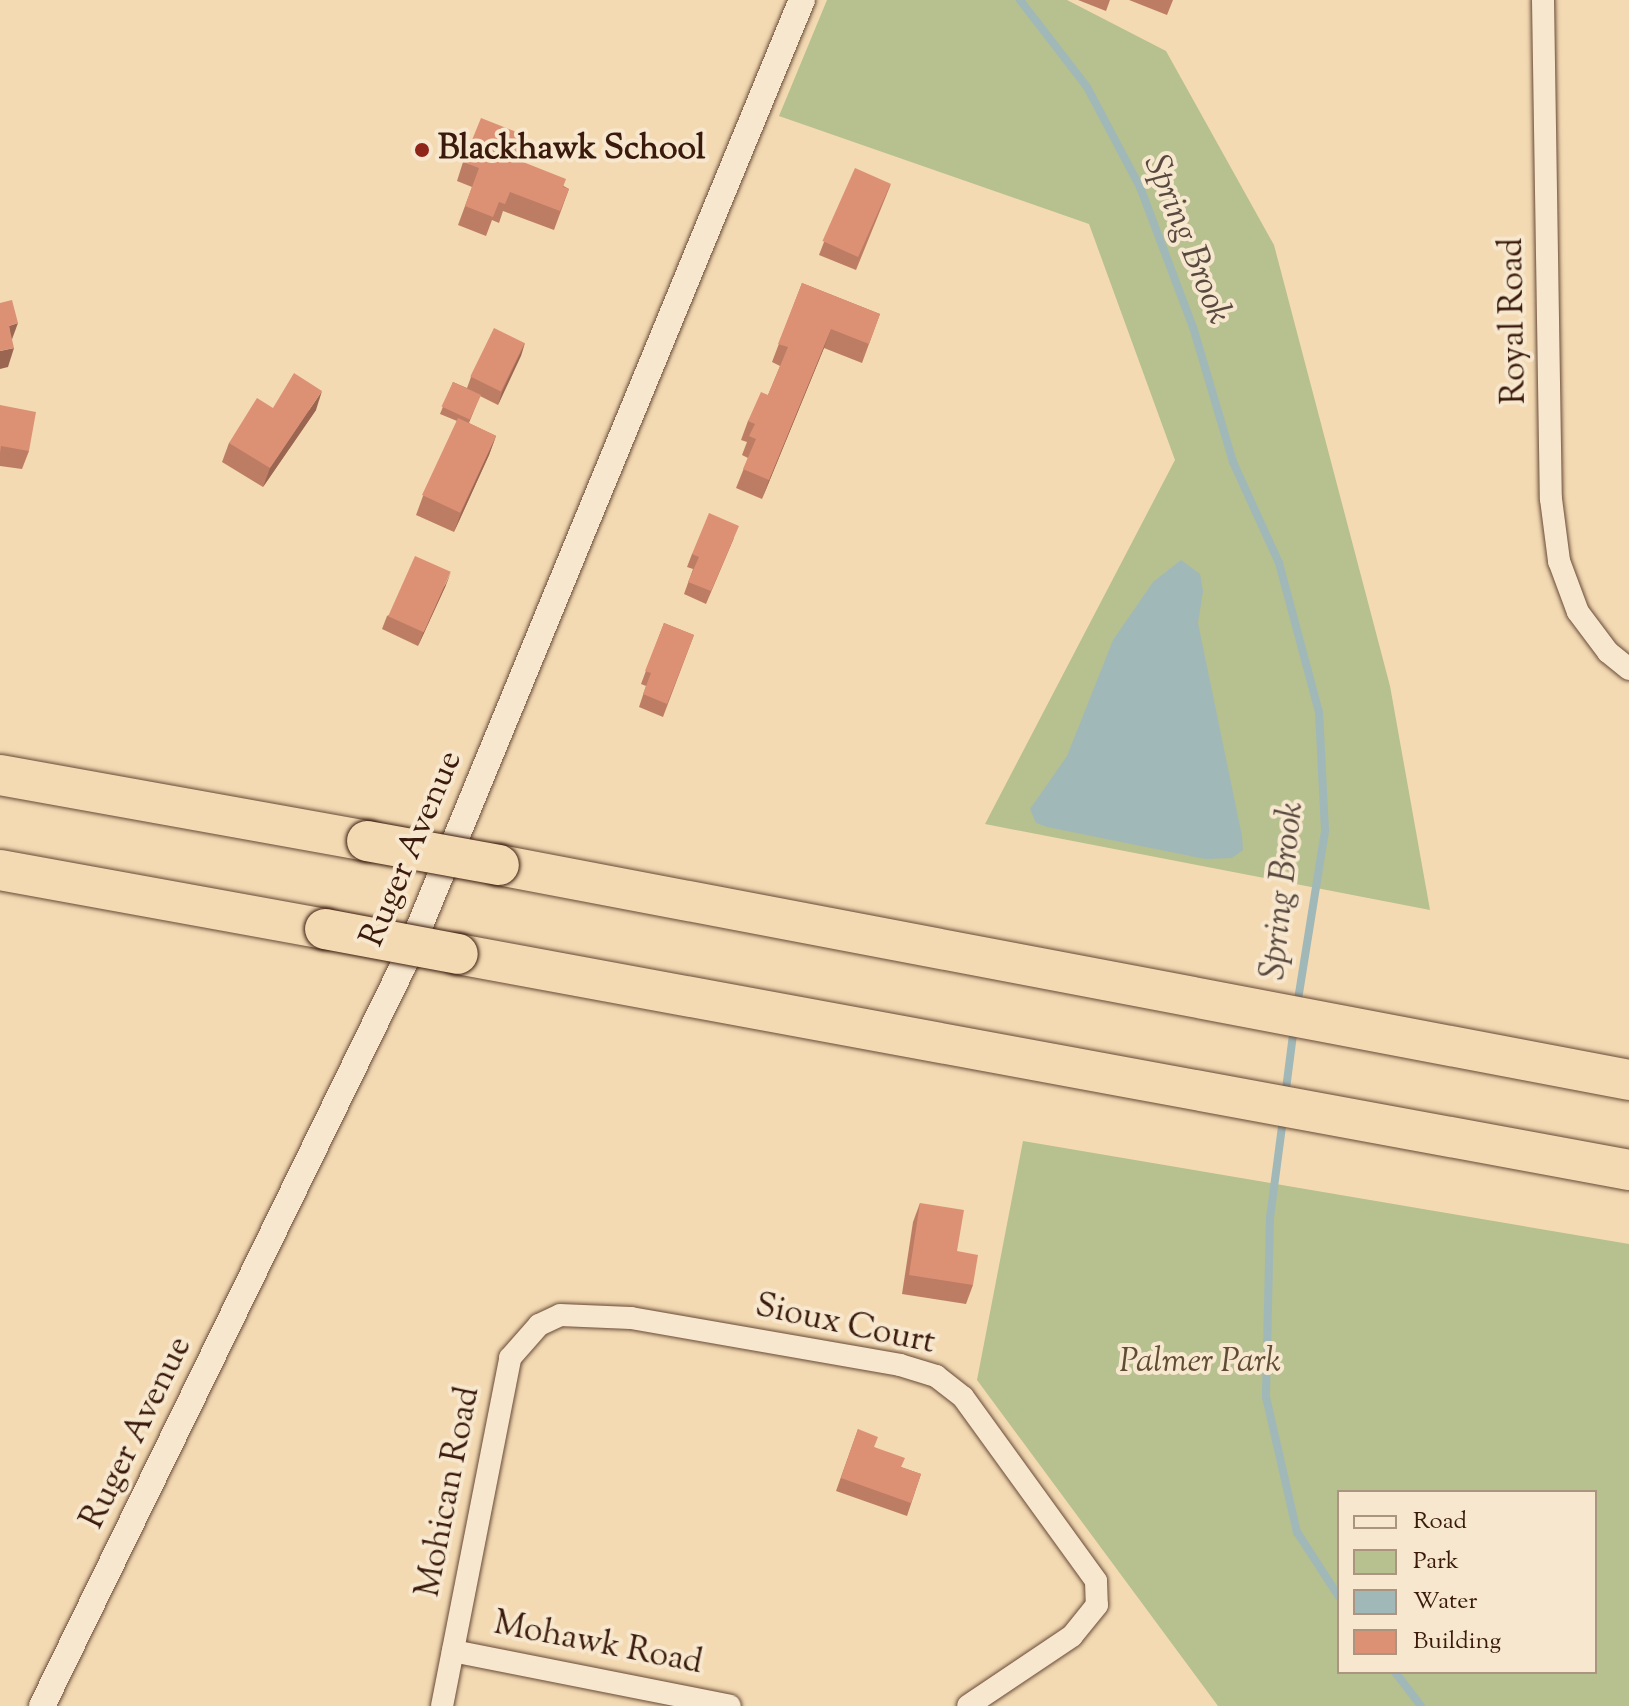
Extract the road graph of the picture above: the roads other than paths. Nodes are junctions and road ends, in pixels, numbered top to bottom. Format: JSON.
{"nodes":[{"id":1,"x":802,"y":0,"type":"edge"},
{"id":2,"x":1543,"y":0,"type":"edge"},
{"id":3,"x":1629,"y":669,"type":"edge"},
{"id":4,"x":0,"y":775,"type":"edge"},
{"id":5,"x":0,"y":870,"type":"edge"},
{"id":6,"x":1629,"y":1080,"type":"edge"},
{"id":7,"x":1629,"y":1170,"type":"edge"},
{"id":8,"x":560,"y":1315,"type":"joint"},
{"id":9,"x":453,"y":1651,"type":"junction"},
{"id":10,"x":42,"y":1706,"type":"edge"},
{"id":11,"x":442,"y":1706,"type":"edge"},
{"id":12,"x":730,"y":1706,"type":"edge"},
{"id":13,"x":968,"y":1706,"type":"edge"}],
"edges":[{"from":1,"to":10,"type":"street","name":"Ruger Avenue"},
{"from":2,"to":3,"type":"street","name":"Royal Road"},
{"from":4,"to":6,"type":"highway","bridge":true},
{"from":5,"to":7,"type":"highway","bridge":true},
{"from":8,"to":9,"type":"street","name":"Mohican Road"},
{"from":8,"to":13,"type":"street","name":"Sioux Court"},
{"from":9,"to":11,"type":"street","name":"Mohican Road"},
{"from":9,"to":12,"type":"street","name":"Mohawk Road"}]}
